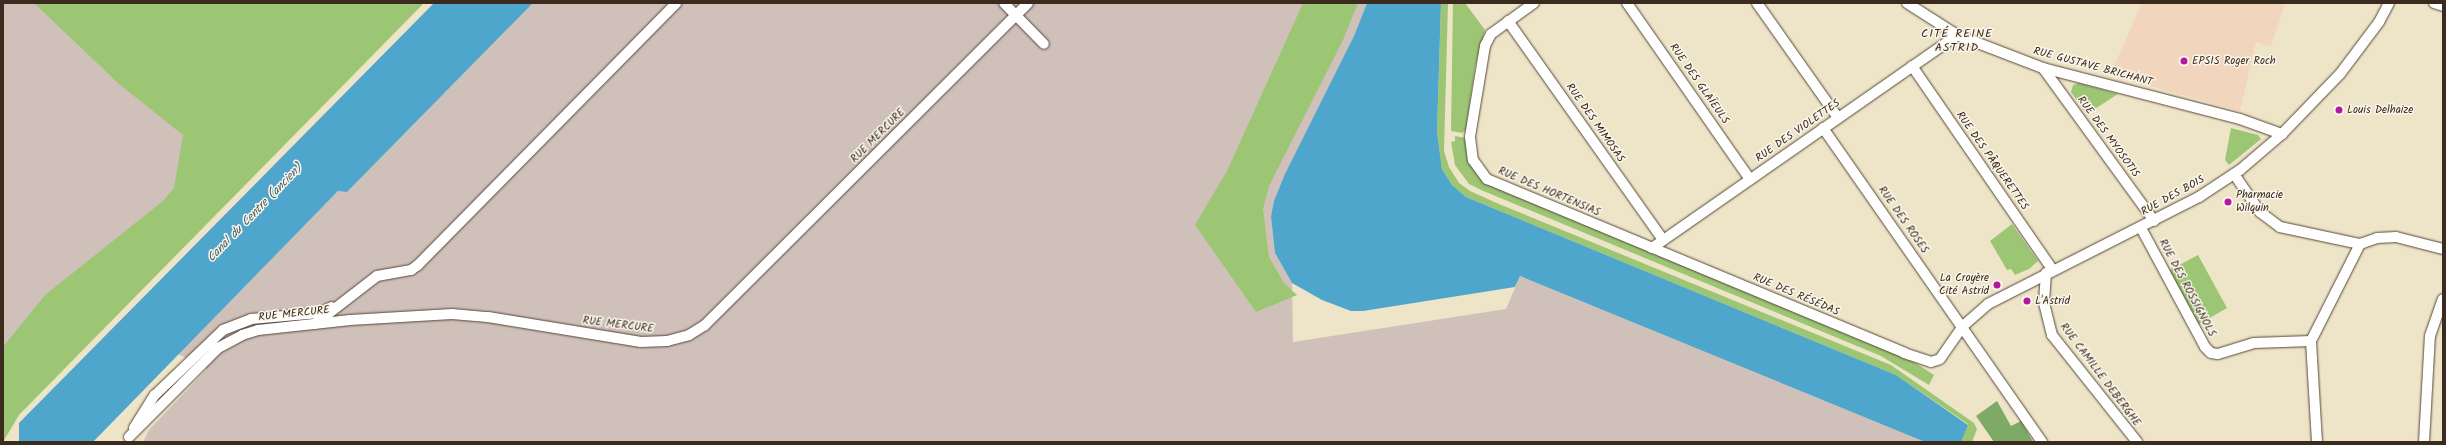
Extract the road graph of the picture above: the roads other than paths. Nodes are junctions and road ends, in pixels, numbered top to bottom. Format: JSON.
{"nodes":[{"id":1,"x":676,"y":3,"type":"edge"},
{"id":2,"x":1004,"y":3,"type":"edge"},
{"id":3,"x":1028,"y":3,"type":"edge"},
{"id":4,"x":1534,"y":3,"type":"edge"},
{"id":5,"x":1627,"y":3,"type":"edge"},
{"id":6,"x":1756,"y":3,"type":"edge"},
{"id":7,"x":1907,"y":3,"type":"edge"},
{"id":8,"x":2389,"y":3,"type":"edge"},
{"id":9,"x":2434,"y":3,"type":"edge"},
{"id":10,"x":2443,"y":6,"type":"edge"},
{"id":11,"x":1016,"y":15,"type":"junction"},
{"id":12,"x":1508,"y":21,"type":"junction"},
{"id":13,"x":1957,"y":35,"type":"junction"},
{"id":14,"x":1044,"y":44,"type":"dead end"},
{"id":15,"x":1912,"y":66,"type":"junction"},
{"id":16,"x":2043,"y":68,"type":"junction"},
{"id":17,"x":1838,"y":118,"type":"junction"},
{"id":18,"x":1823,"y":128,"type":"junction"},
{"id":19,"x":2282,"y":134,"type":"junction"},
{"id":20,"x":2234,"y":174,"type":"junction"},
{"id":21,"x":1750,"y":179,"type":"junction"},
{"id":22,"x":2154,"y":221,"type":"junction"},
{"id":23,"x":2140,"y":228,"type":"junction"},
{"id":24,"x":1663,"y":240,"type":"junction"},
{"id":25,"x":2360,"y":244,"type":"junction"},
{"id":26,"x":1652,"y":248,"type":"junction"},
{"id":27,"x":2443,"y":249,"type":"edge"},
{"id":28,"x":2049,"y":271,"type":"junction"},
{"id":29,"x":351,"y":296,"type":"junction"},
{"id":30,"x":2443,"y":299,"type":"edge"},
{"id":31,"x":315,"y":324,"type":"junction"},
{"id":32,"x":1963,"y":326,"type":"junction"},
{"id":33,"x":2312,"y":341,"type":"junction"},
{"id":34,"x":1931,"y":362,"type":"joint"},
{"id":35,"x":128,"y":440,"type":"edge"},
{"id":36,"x":2042,"y":442,"type":"edge"},
{"id":37,"x":2137,"y":442,"type":"edge"},
{"id":38,"x":2317,"y":442,"type":"edge"},
{"id":39,"x":2424,"y":442,"type":"edge"}],
"edges":[{"from":1,"to":29,"type":"street"},
{"from":2,"to":11,"type":"street"},
{"from":3,"to":11,"type":"street","name":"RUE MERCURE"},
{"from":4,"to":12,"type":"street","name":"RUE DES HORTENSIAS"},
{"from":5,"to":21,"type":"street","name":"RUE DES GLAÏEULS"},
{"from":6,"to":17,"type":"street"},
{"from":7,"to":13,"type":"street","name":"RUE GUSTAVE BRICHANT"},
{"from":8,"to":19,"type":"street","name":"RUE DES BOIS"},
{"from":9,"to":10,"type":"street"},
{"from":11,"to":14,"type":"street"},
{"from":11,"to":31,"type":"street","name":"RUE MERCURE"},
{"from":12,"to":24,"type":"street","name":"RUE DES MIMOSAS"},
{"from":12,"to":26,"type":"street","name":"RUE DES HORTENSIAS"},
{"from":13,"to":15,"type":"street","name":"RUE DES VIOLETTES"},
{"from":13,"to":16,"type":"street","name":"RUE GUSTAVE BRICHANT"},
{"from":15,"to":17,"type":"street","name":"RUE DES VIOLETTES"},
{"from":15,"to":28,"type":"street","name":"RUE DES PÂQUERETTES"},
{"from":16,"to":19,"type":"street","name":"RUE GUSTAVE BRICHANT"},
{"from":16,"to":22,"type":"street","name":"RUE DES MYOSOTIS"},
{"from":17,"to":18,"type":"street","name":"RUE DES VIOLETTES"},
{"from":18,"to":21,"type":"street","name":"RUE DES VIOLETTES"},
{"from":18,"to":32,"type":"street","name":"RUE DES ROSES"},
{"from":19,"to":20,"type":"street","name":"RUE DES BOIS"},
{"from":20,"to":22,"type":"street","name":"RUE DES BOIS"},
{"from":20,"to":25,"type":"street"},
{"from":21,"to":24,"type":"street","name":"RUE DES VIOLETTES"},
{"from":22,"to":23,"type":"street","name":"RUE DES BOIS"},
{"from":23,"to":28,"type":"street","name":"RUE DES BOIS"},
{"from":23,"to":33,"type":"street","name":"RUE DES ROSSIGNOLS"},
{"from":24,"to":26,"type":"street","name":"RUE DES VIOLETTES"},
{"from":25,"to":27,"type":"street"},
{"from":25,"to":33,"type":"street"},
{"from":26,"to":34,"type":"street","name":"RUE DES RÉSÉDAS"},
{"from":28,"to":32,"type":"street","name":"RUE DES BOIS"},
{"from":28,"to":37,"type":"street","name":"RUE CAMILLE DEBERGHE"},
{"from":29,"to":31,"type":"street"},
{"from":29,"to":35,"type":"street","name":"RUE MERCURE"},
{"from":30,"to":39,"type":"street"},
{"from":31,"to":35,"type":"street","name":"RUE MERCURE"},
{"from":32,"to":34,"type":"street","name":"RUE DES BOIS"},
{"from":32,"to":36,"type":"street"},
{"from":33,"to":38,"type":"street"}]}
